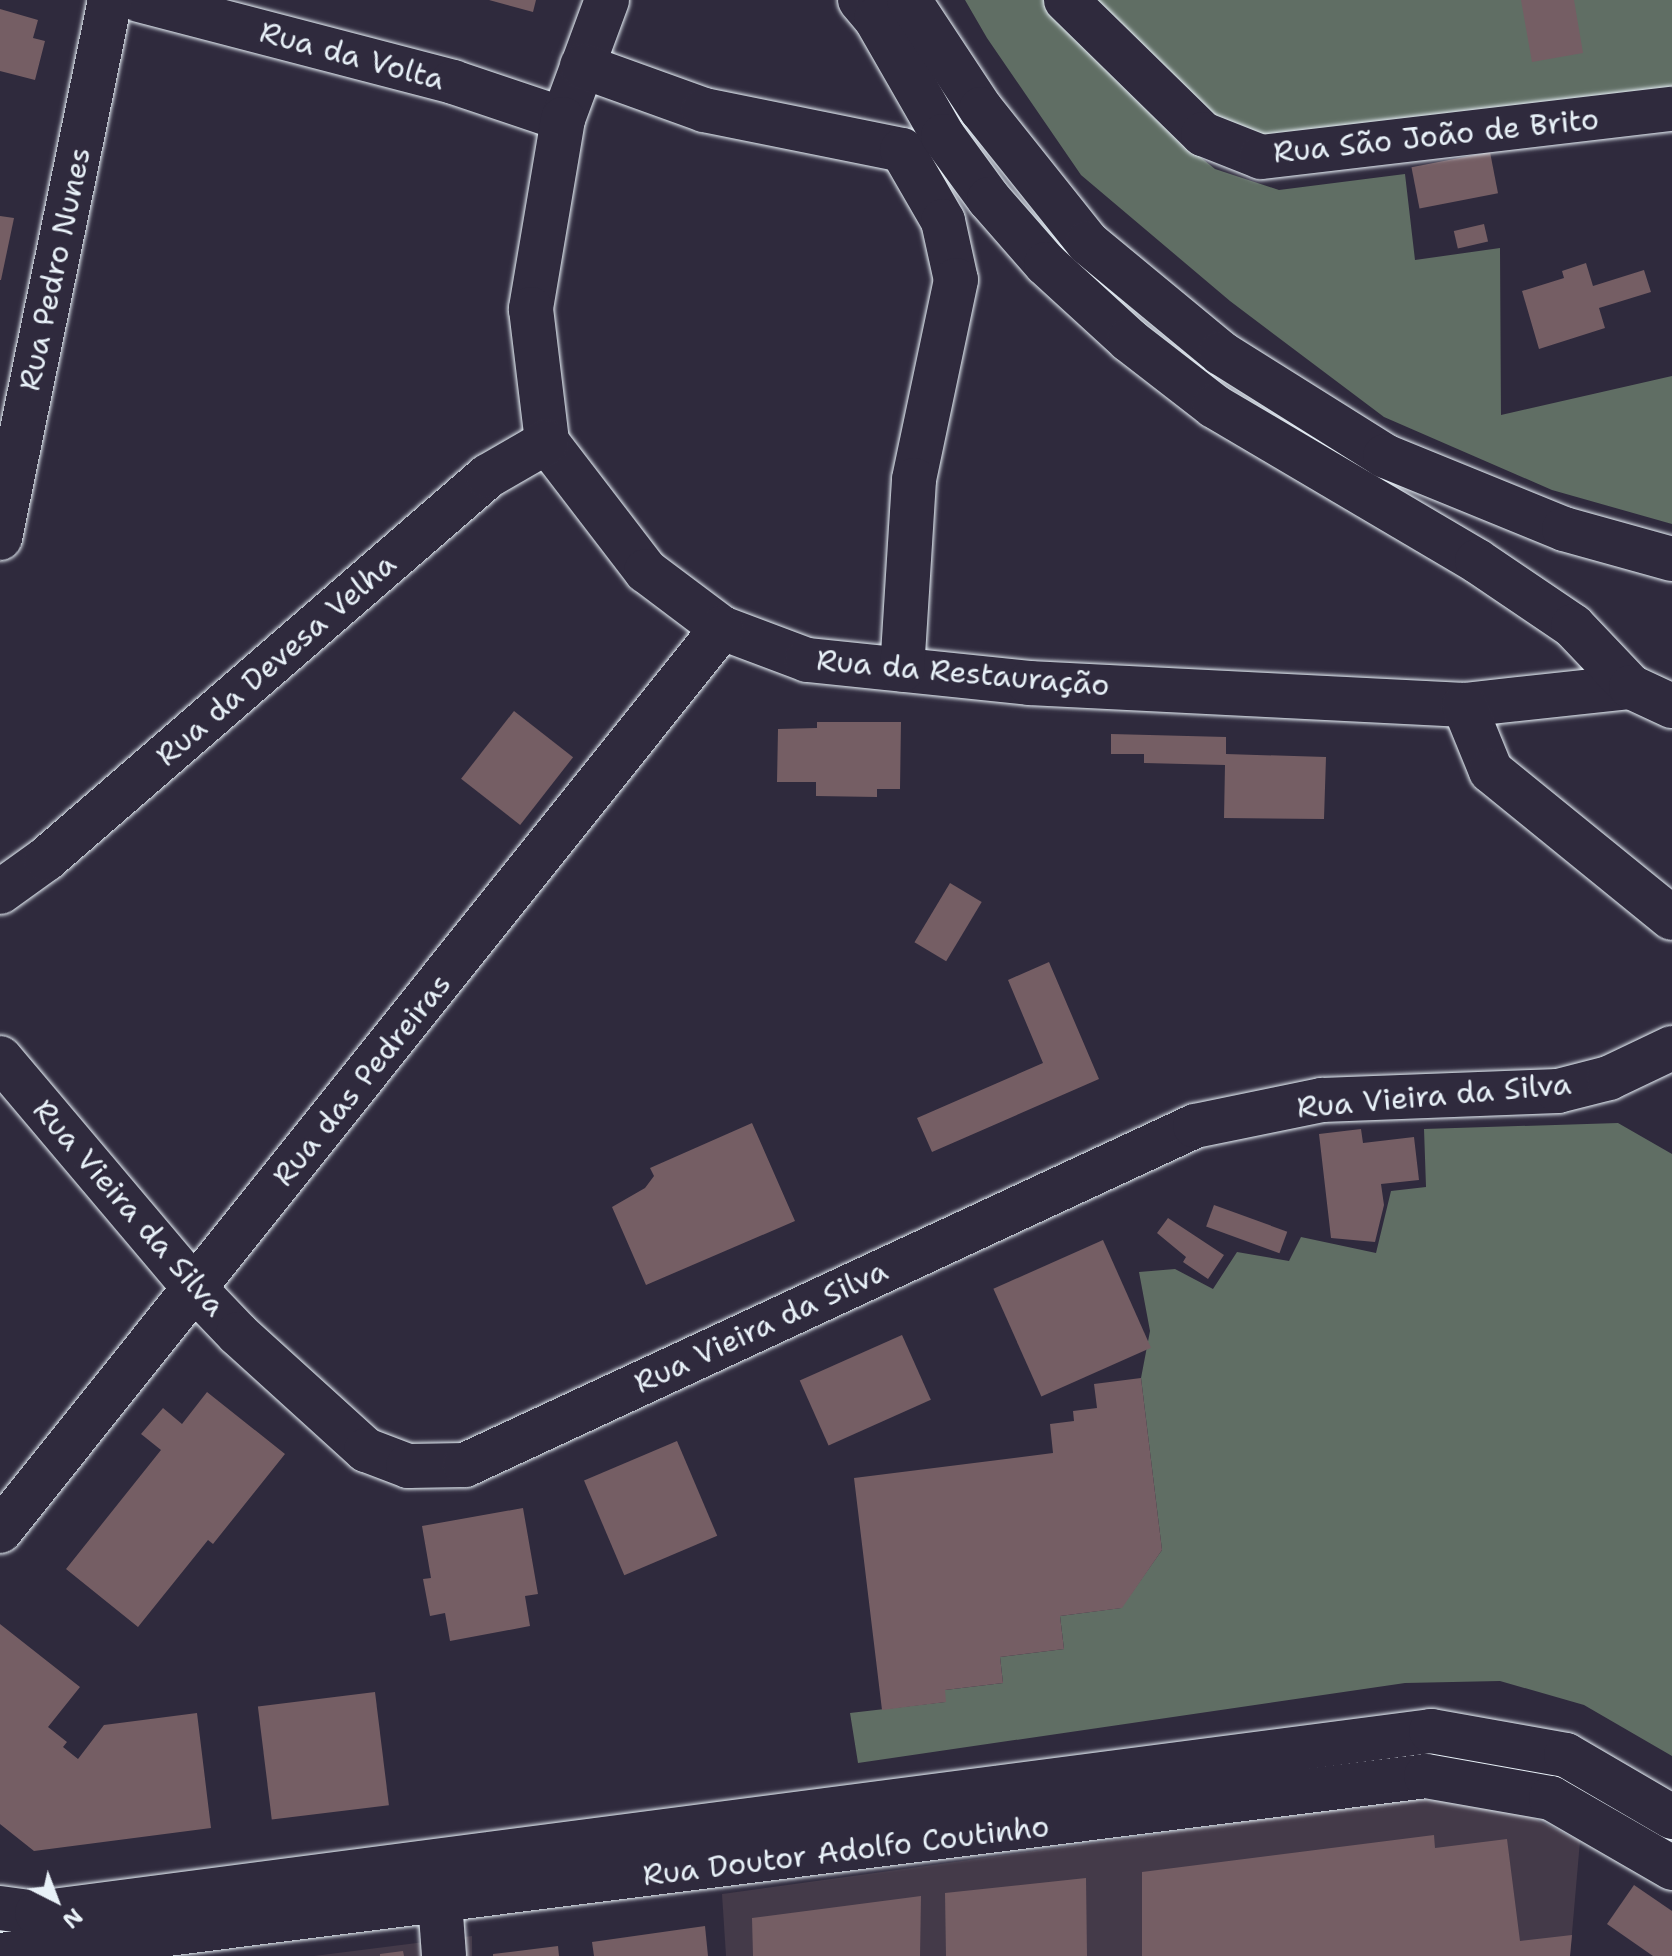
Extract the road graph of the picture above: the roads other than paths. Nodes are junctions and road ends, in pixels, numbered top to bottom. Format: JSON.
{"nodes":[{"id":1,"x":110,"y":0,"type":"edge"},
{"id":2,"x":139,"y":0,"type":"edge"},
{"id":3,"x":607,"y":0,"type":"edge"},
{"id":4,"x":860,"y":0,"type":"edge"},
{"id":5,"x":909,"y":0,"type":"edge"},
{"id":6,"x":1066,"y":0,"type":"edge"},
{"id":7,"x":582,"y":66,"type":"junction"},
{"id":8,"x":1672,"y":109,"type":"edge"},
{"id":9,"x":563,"y":119,"type":"junction"},
{"id":10,"x":547,"y":442,"type":"junction"},
{"id":11,"x":0,"y":538,"type":"edge"},
{"id":12,"x":1672,"y":559,"type":"edge"},
{"id":13,"x":722,"y":628,"type":"junction"},
{"id":14,"x":902,"y":670,"type":"junction"},
{"id":15,"x":1631,"y":687,"type":"junction"},
{"id":16,"x":1464,"y":705,"type":"junction"},
{"id":17,"x":1672,"y":706,"type":"edge"},
{"id":18,"x":3,"y":887,"type":"edge"},
{"id":19,"x":1672,"y":918,"type":"edge"},
{"id":20,"x":1672,"y":1048,"type":"edge"},
{"id":21,"x":0,"y":1058,"type":"edge"},
{"id":22,"x":195,"y":1289,"type":"junction"},
{"id":23,"x":0,"y":1531,"type":"edge"},
{"id":24,"x":1672,"y":1817,"type":"edge"},
{"id":25,"x":1672,"y":1868,"type":"edge"},
{"id":26,"x":440,"y":1901,"type":"junction"},
{"id":27,"x":0,"y":1908,"type":"edge"},
{"id":28,"x":0,"y":1955,"type":"edge"},
{"id":29,"x":444,"y":1956,"type":"edge"}],
"edges":[{"from":1,"to":11,"type":"street","name":"Rua Pedro Nunes"},
{"from":2,"to":9,"type":"street","name":"Rua da Volta"},
{"from":3,"to":7,"type":"street"},
{"from":4,"to":15,"type":"street"},
{"from":5,"to":12,"type":"street"},
{"from":6,"to":8,"type":"street","name":"Rua São João de Brito"},
{"from":7,"to":9,"type":"street"},
{"from":7,"to":14,"type":"street"},
{"from":9,"to":10,"type":"street"},
{"from":10,"to":13,"type":"street","name":"Rua da Restauração"},
{"from":10,"to":18,"type":"street","name":"Rua da Devesa Velha"},
{"from":13,"to":14,"type":"street","name":"Rua da Restauração"},
{"from":13,"to":22,"type":"street","name":"Rua das Pedreiras"},
{"from":14,"to":16,"type":"street","name":"Rua da Restauração"},
{"from":15,"to":16,"type":"street","name":"Rua da Restauração"},
{"from":15,"to":17,"type":"street"},
{"from":16,"to":19,"type":"street"},
{"from":20,"to":22,"type":"street","name":"Rua Vieira da Silva"},
{"from":21,"to":22,"type":"street","name":"Rua Vieira da Silva"},
{"from":22,"to":23,"type":"street","name":"Rua das Pedreiras"},
{"from":24,"to":27,"type":"street","name":"Rua Doutor Adolfo Coutinho"},
{"from":25,"to":26,"type":"street","name":"Rua Doutor Adolfo Coutinho"},
{"from":26,"to":28,"type":"street","name":"Rua Doutor Adolfo Coutinho"},
{"from":26,"to":29,"type":"street"}]}
